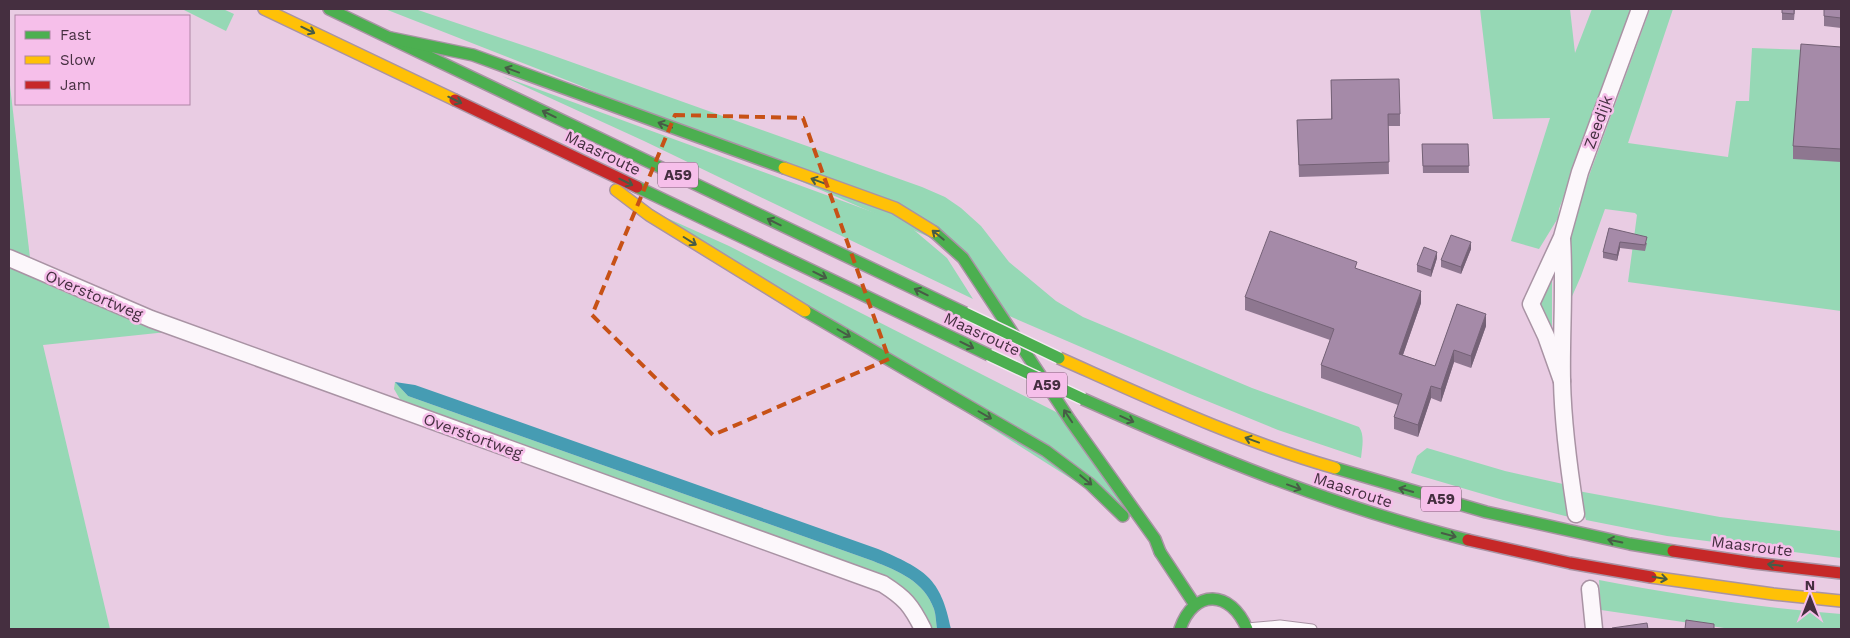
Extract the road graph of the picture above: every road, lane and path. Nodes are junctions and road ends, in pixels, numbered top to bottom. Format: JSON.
{"nodes":[{"id":1,"x":264,"y":9,"type":"edge"},
{"id":2,"x":329,"y":9,"type":"edge"},
{"id":3,"x":1640,"y":9,"type":"edge"},
{"id":4,"x":391,"y":38,"type":"junction"},
{"id":5,"x":566,"y":154,"type":"junction"},
{"id":6,"x":1562,"y":237,"type":"junction"},
{"id":7,"x":9,"y":258,"type":"edge"},
{"id":8,"x":1562,"y":381,"type":"junction"},
{"id":9,"x":1576,"y":514,"type":"dead end"},
{"id":10,"x":1160,"y":552,"type":"junction"},
{"id":11,"x":1841,"y":573,"type":"edge"},
{"id":12,"x":1590,"y":589,"type":"dead end"},
{"id":13,"x":1841,"y":601,"type":"edge"},
{"id":14,"x":1195,"y":605,"type":"junction"},
{"id":15,"x":1247,"y":628,"type":"edge"},
{"id":16,"x":923,"y":629,"type":"edge"},
{"id":17,"x":1180,"y":629,"type":"edge"},
{"id":18,"x":1312,"y":629,"type":"edge"},
{"id":19,"x":1594,"y":629,"type":"edge"}],
"edges":[{"from":1,"to":5,"type":"main road","name":"Maasroute","number":"A59","one_way":true},
{"from":2,"to":4,"type":"main road","name":"Maasroute","number":"A59"},
{"from":3,"to":6,"type":"street","name":"Zeedijk"},
{"from":10,"to":4,"type":"main road","number":"A59","one_way":true},
{"from":11,"to":4,"type":"main road","name":"Maasroute","number":"A59","one_way":true,"bridge":true},
{"from":5,"to":10,"type":"main road","number":"A59","one_way":true},
{"from":5,"to":13,"type":"main road","name":"Maasroute","number":"A59","one_way":true,"bridge":true},
{"from":6,"to":8,"type":"street","name":"Zeedijk"},
{"from":6,"to":8,"type":"street","name":"Zeedijk"},
{"from":7,"to":16,"type":"street","name":"Overstortweg"},
{"from":8,"to":9,"type":"street","name":"Zeedijk"},
{"from":10,"to":14,"type":"main road"},
{"from":12,"to":19,"type":"street"},
{"from":14,"to":15,"type":"main road"},
{"from":14,"to":17,"type":"main road"},
{"from":15,"to":18,"type":"lane"}]}
